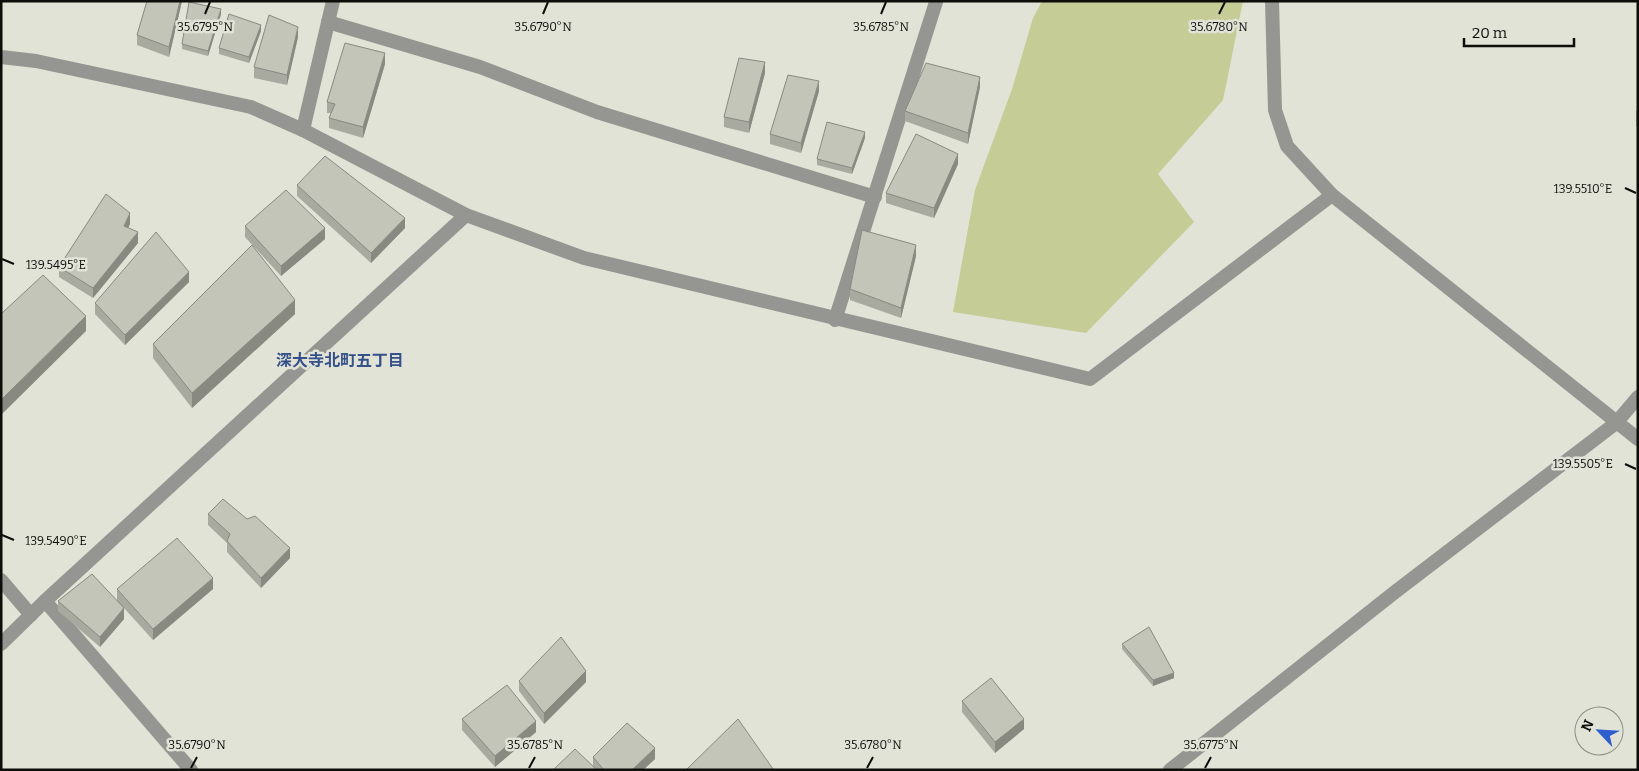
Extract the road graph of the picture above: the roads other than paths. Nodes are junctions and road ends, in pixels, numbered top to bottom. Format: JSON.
{"nodes":[{"id":1,"x":333,"y":1,"type":"edge"},
{"id":2,"x":1272,"y":1,"type":"edge"},
{"id":3,"x":936,"y":2,"type":"edge"},
{"id":4,"x":328,"y":22,"type":"junction"},
{"id":5,"x":1,"y":57,"type":"edge"},
{"id":6,"x":303,"y":130,"type":"junction"},
{"id":7,"x":1332,"y":195,"type":"junction"},
{"id":8,"x":875,"y":197,"type":"junction"},
{"id":9,"x":466,"y":215,"type":"junction"},
{"id":10,"x":835,"y":320,"type":"junction"},
{"id":11,"x":1638,"y":397,"type":"edge"},
{"id":12,"x":1616,"y":423,"type":"junction"},
{"id":13,"x":1638,"y":439,"type":"edge"},
{"id":14,"x":1,"y":580,"type":"edge"},
{"id":15,"x":45,"y":601,"type":"junction"},
{"id":16,"x":31,"y":615,"type":"junction"},
{"id":17,"x":1,"y":644,"type":"edge"},
{"id":18,"x":191,"y":770,"type":"edge"},
{"id":19,"x":1170,"y":770,"type":"edge"}],
"edges":[{"from":1,"to":4,"type":"street"},
{"from":2,"to":7,"type":"street"},
{"from":3,"to":8,"type":"street"},
{"from":4,"to":6,"type":"street"},
{"from":4,"to":8,"type":"street"},
{"from":5,"to":6,"type":"street"},
{"from":6,"to":9,"type":"street"},
{"from":7,"to":10,"type":"street"},
{"from":7,"to":12,"type":"street"},
{"from":8,"to":10,"type":"street"},
{"from":9,"to":10,"type":"street"},
{"from":9,"to":15,"type":"street"},
{"from":11,"to":12,"type":"street"},
{"from":12,"to":13,"type":"street"},
{"from":12,"to":19,"type":"street"},
{"from":14,"to":16,"type":"street"},
{"from":15,"to":16,"type":"street"},
{"from":15,"to":18,"type":"street"},
{"from":16,"to":17,"type":"street"}]}
